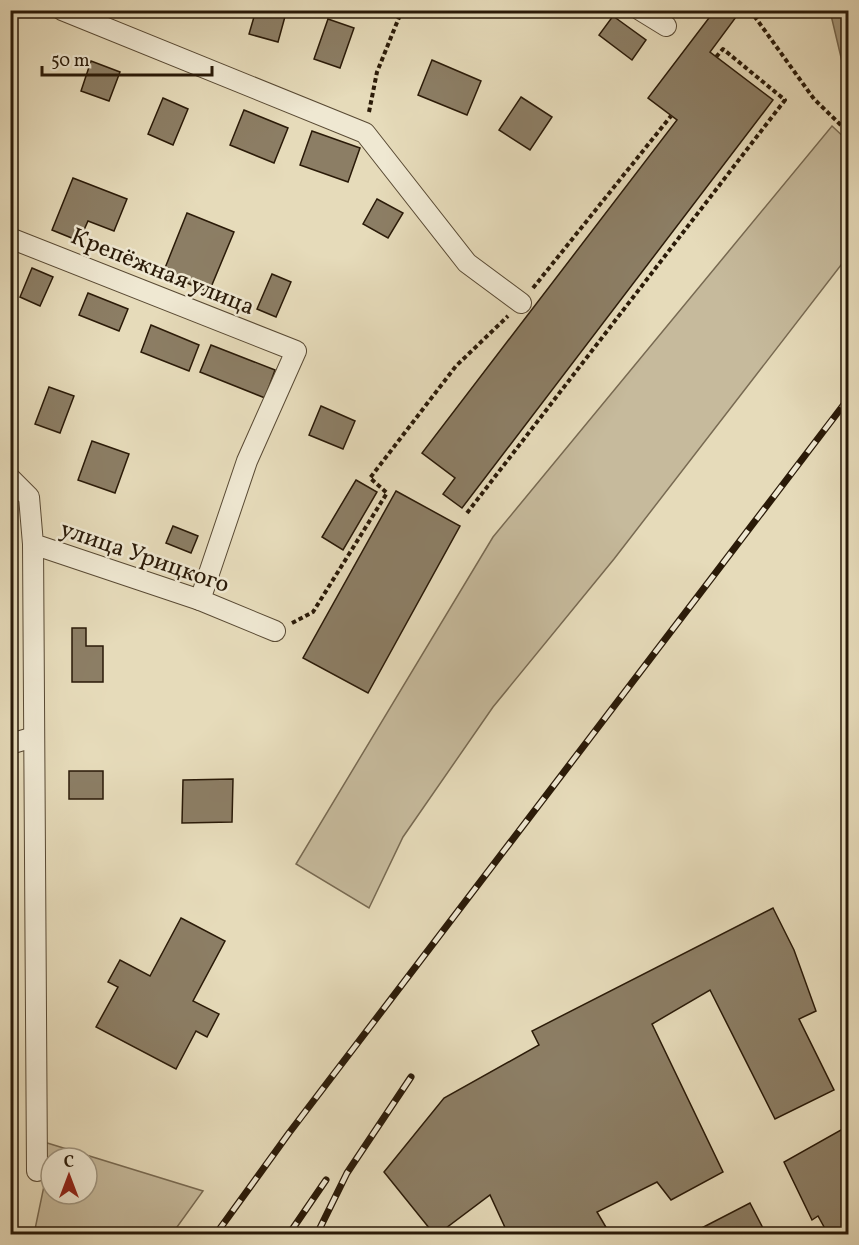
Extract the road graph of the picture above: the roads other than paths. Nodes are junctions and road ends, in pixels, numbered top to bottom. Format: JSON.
{"nodes":[{"id":1,"x":62,"y":10,"type":"edge"},
{"id":2,"x":640,"y":10,"type":"edge"},
{"id":3,"x":666,"y":26,"type":"dead end"},
{"id":4,"x":10,"y":238,"type":"edge"},
{"id":5,"x":521,"y":303,"type":"road end"},
{"id":6,"x":10,"y":478,"type":"edge"},
{"id":7,"x":33,"y":544,"type":"junction"},
{"id":8,"x":200,"y":600,"type":"junction"},
{"id":9,"x":276,"y":631,"type":"road end"},
{"id":10,"x":34,"y":737,"type":"junction"},
{"id":11,"x":10,"y":744,"type":"edge"},
{"id":12,"x":37,"y":1171,"type":"dead end"}],
"edges":[{"from":1,"to":5,"type":"street"},
{"from":2,"to":3,"type":"street"},
{"from":4,"to":8,"type":"street","name":"Крепёжная улица"},
{"from":6,"to":7,"type":"street","name":"улица Урицкого"},
{"from":7,"to":8,"type":"street","name":"улица Урицкого"},
{"from":7,"to":10,"type":"street"},
{"from":8,"to":9,"type":"street","name":"улица Урицкого"},
{"from":10,"to":11,"type":"street"},
{"from":10,"to":12,"type":"street"}]}
